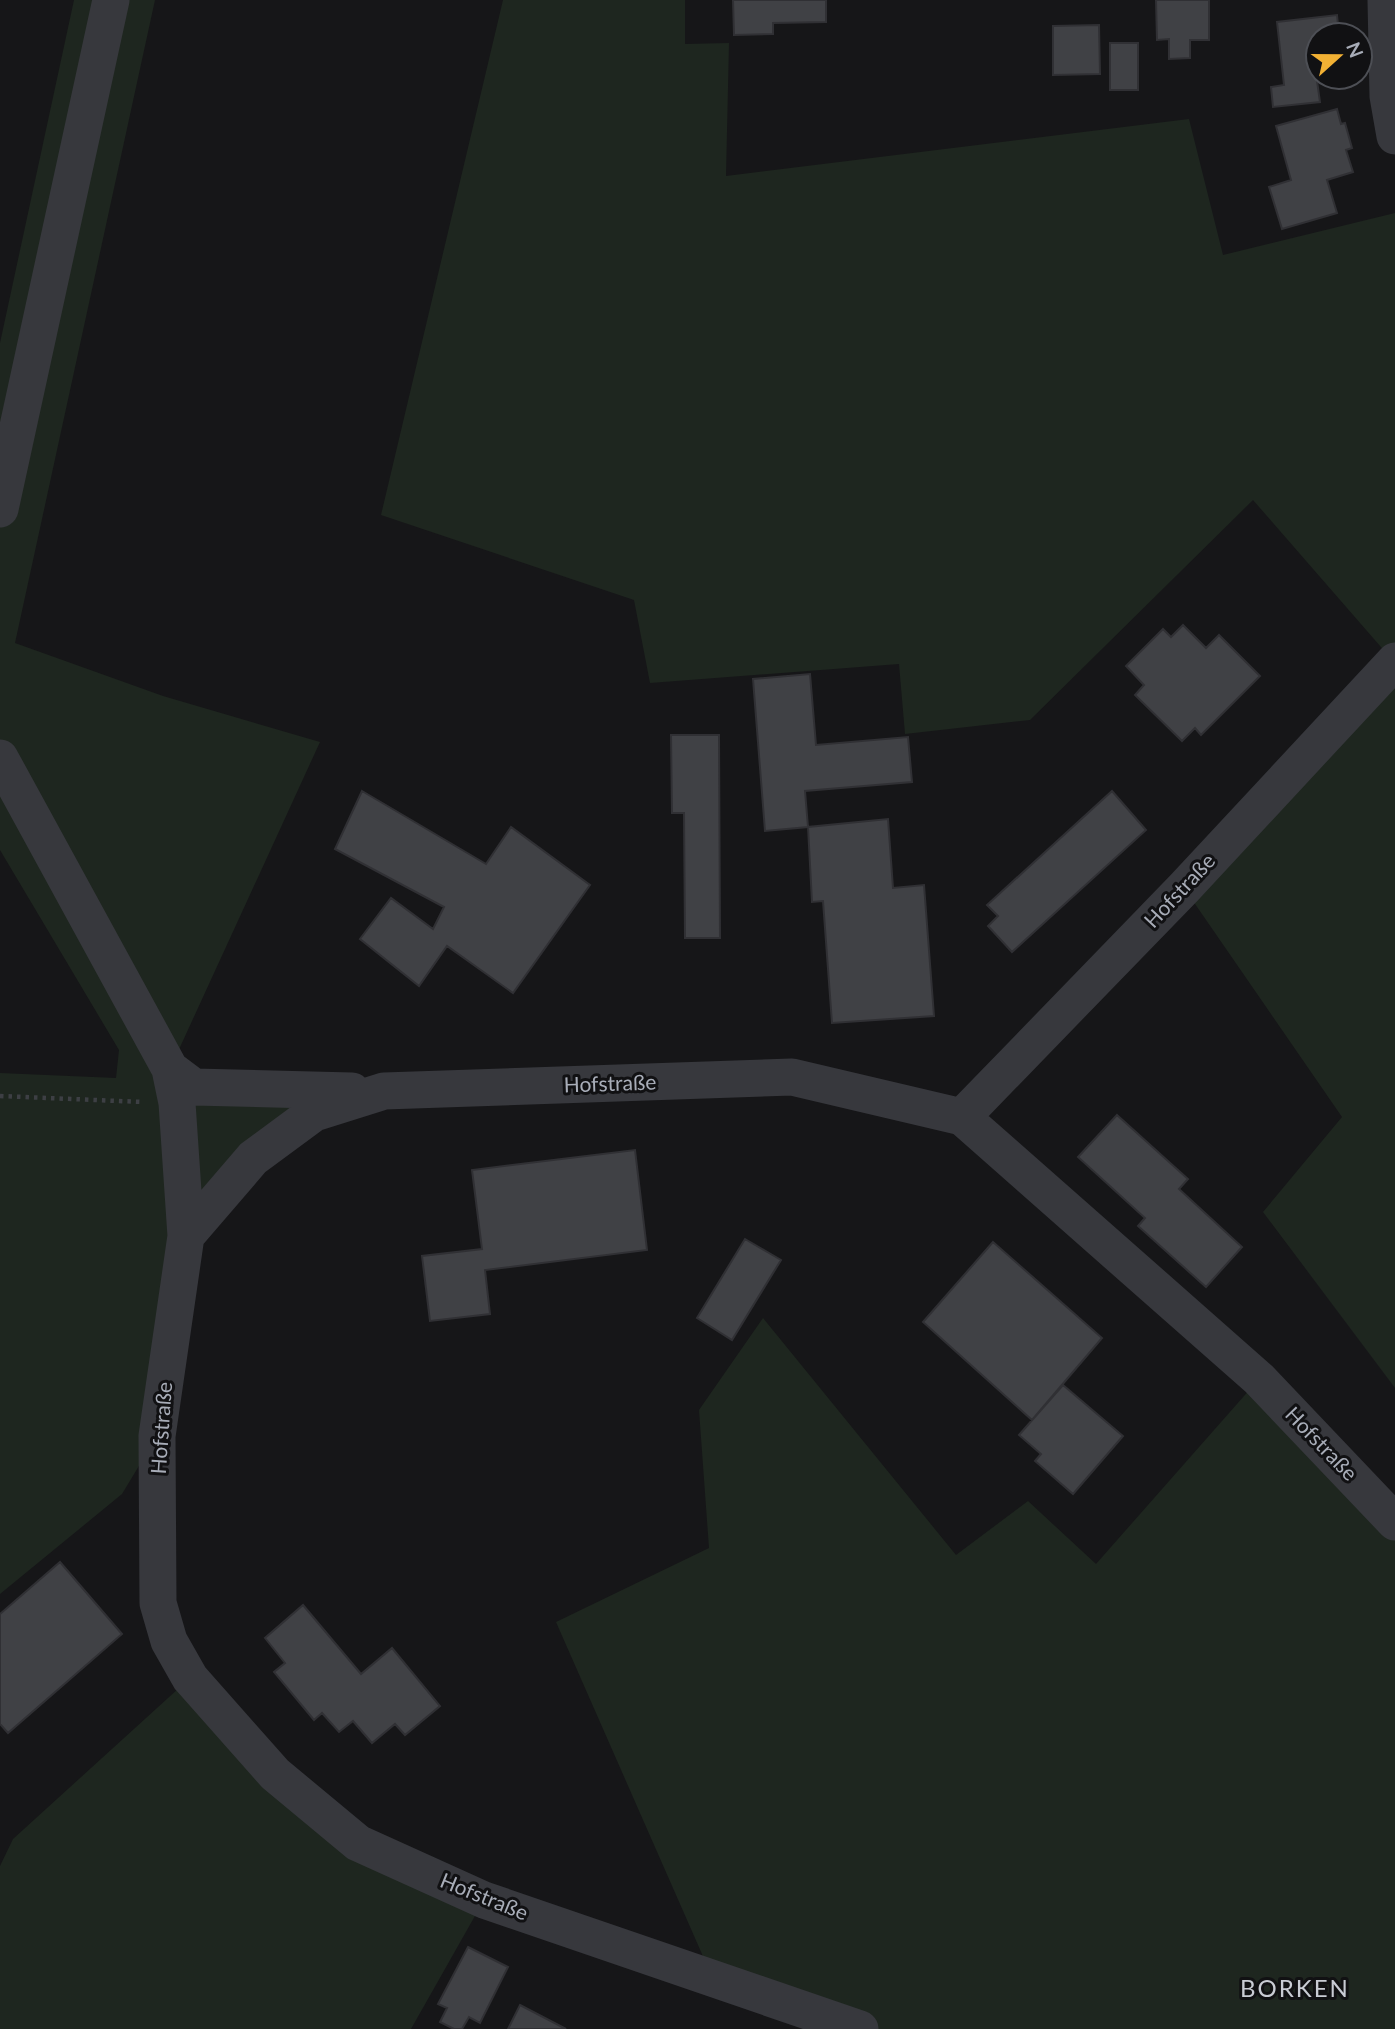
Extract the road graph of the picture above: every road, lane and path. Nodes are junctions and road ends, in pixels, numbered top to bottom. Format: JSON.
{"nodes":[{"id":1,"x":111,"y":0,"type":"edge"},
{"id":2,"x":1385,"y":0,"type":"edge"},
{"id":3,"x":1392,"y":96,"type":"edge"},
{"id":4,"x":1395,"y":136,"type":"edge"},
{"id":5,"x":0,"y":509,"type":"edge"},
{"id":6,"x":1395,"y":661,"type":"edge"},
{"id":7,"x":0,"y":758,"type":"edge"},
{"id":8,"x":173,"y":1086,"type":"junction"},
{"id":9,"x":384,"y":1091,"type":"junction"},
{"id":10,"x":0,"y":1096,"type":"edge"},
{"id":11,"x":962,"y":1117,"type":"junction"},
{"id":12,"x":186,"y":1237,"type":"junction"},
{"id":13,"x":1395,"y":1522,"type":"edge"},
{"id":14,"x":860,"y":2029,"type":"edge"}],
"edges":[{"from":1,"to":5,"type":"street"},
{"from":2,"to":3,"type":"street"},
{"from":3,"to":4,"type":"street"},
{"from":6,"to":11,"type":"street","name":"Hofstraße"},
{"from":7,"to":8,"type":"street"},
{"from":8,"to":9,"type":"street"},
{"from":8,"to":10,"type":"path"},
{"from":8,"to":12,"type":"street"},
{"from":9,"to":11,"type":"street","name":"Hofstraße"},
{"from":9,"to":12,"type":"street","name":"Hofstraße"},
{"from":11,"to":13,"type":"street","name":"Hofstraße"},
{"from":12,"to":14,"type":"street","name":"Hofstraße"}]}
